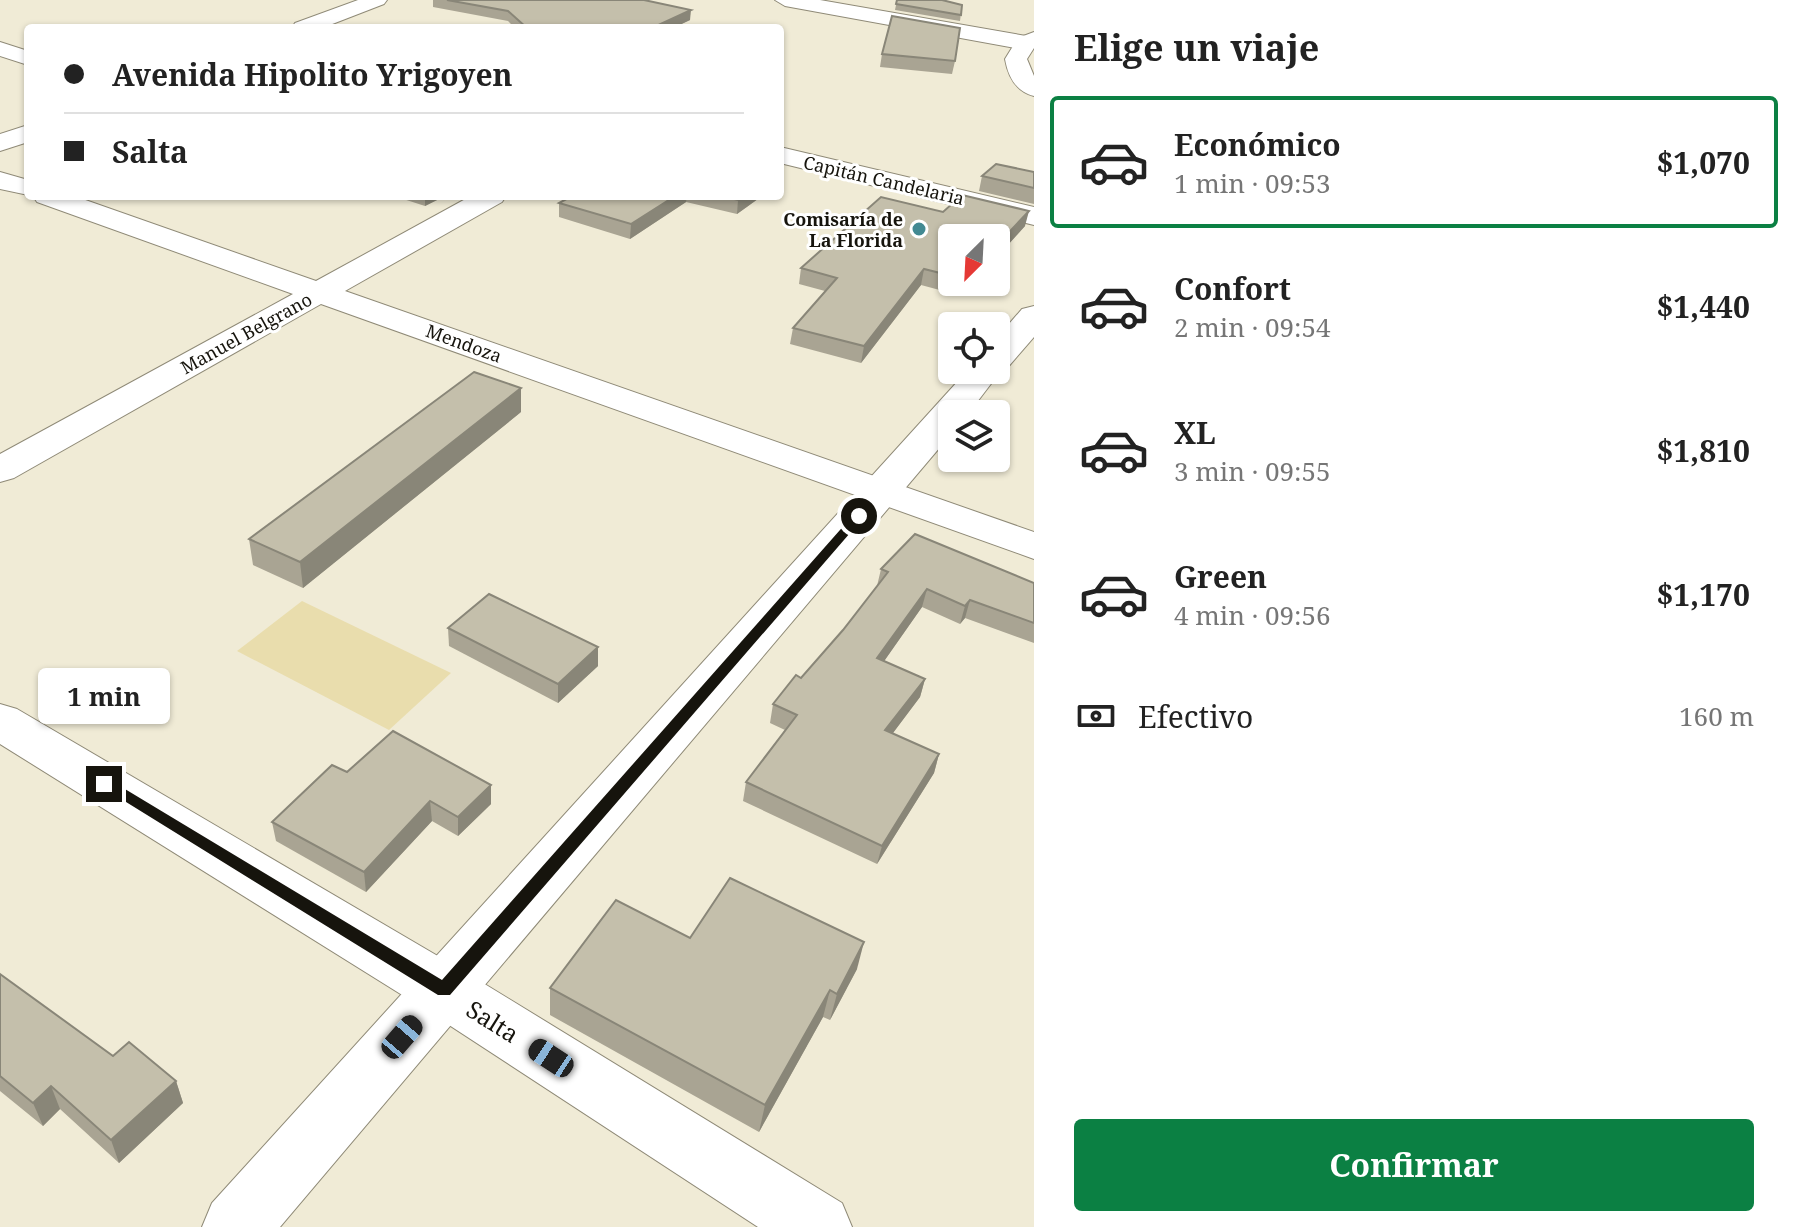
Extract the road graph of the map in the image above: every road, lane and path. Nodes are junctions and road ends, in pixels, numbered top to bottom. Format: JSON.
{"nodes":[{"id":1,"x":377,"y":0,"type":"edge"},
{"id":2,"x":785,"y":0,"type":"edge"},
{"id":3,"x":830,"y":4,"type":"edge"},
{"id":4,"x":314,"y":24,"type":"edge"},
{"id":5,"x":791,"y":26,"type":"dead end"},
{"id":6,"x":1030,"y":41,"type":"edge"},
{"id":7,"x":0,"y":49,"type":"edge"},
{"id":8,"x":24,"y":57,"type":"edge"},
{"id":9,"x":1034,"y":89,"type":"edge"},
{"id":10,"x":24,"y":134,"type":"edge"},
{"id":11,"x":0,"y":143,"type":"edge"},
{"id":12,"x":784,"y":156,"type":"edge"},
{"id":13,"x":0,"y":180,"type":"edge"},
{"id":14,"x":24,"y":188,"type":"edge"},
{"id":15,"x":58,"y":200,"type":"edge"},
{"id":16,"x":485,"y":200,"type":"edge"},
{"id":17,"x":1034,"y":216,"type":"edge"},
{"id":18,"x":321,"y":292,"type":"junction"},
{"id":19,"x":1034,"y":316,"type":"edge"},
{"id":20,"x":1010,"y":344,"type":"edge"},
{"id":21,"x":975,"y":384,"type":"edge"},
{"id":22,"x":0,"y":470,"type":"edge"},
{"id":23,"x":880,"y":492,"type":"junction"},
{"id":24,"x":1034,"y":546,"type":"edge"},
{"id":25,"x":0,"y":721,"type":"edge"},
{"id":26,"x":444,"y":990,"type":"junction"},
{"id":27,"x":236,"y":1227,"type":"edge"},
{"id":28,"x":818,"y":1227,"type":"edge"}],
"edges":[{"from":1,"to":4,"type":"street"},
{"from":2,"to":3,"type":"street"},
{"from":3,"to":5,"type":"street"},
{"from":3,"to":6,"type":"street"},
{"from":6,"to":9,"type":"street"},
{"from":7,"to":8,"type":"street"},
{"from":10,"to":11,"type":"street"},
{"from":12,"to":17,"type":"street","name":"Capitán Candelaria"},
{"from":13,"to":14,"type":"street"},
{"from":15,"to":18,"type":"street","name":"Mendoza"},
{"from":16,"to":18,"type":"street","name":"Manuel Belgrano"},
{"from":18,"to":22,"type":"street","name":"Manuel Belgrano"},
{"from":18,"to":23,"type":"street","name":"Mendoza"},
{"from":19,"to":20,"type":"street"},
{"from":21,"to":23,"type":"street"},
{"from":23,"to":24,"type":"street","name":"Mendoza"},
{"from":23,"to":26,"type":"street"},
{"from":25,"to":26,"type":"street","name":"Salta"},
{"from":26,"to":27,"type":"street"},
{"from":26,"to":28,"type":"street","name":"Salta"}]}
